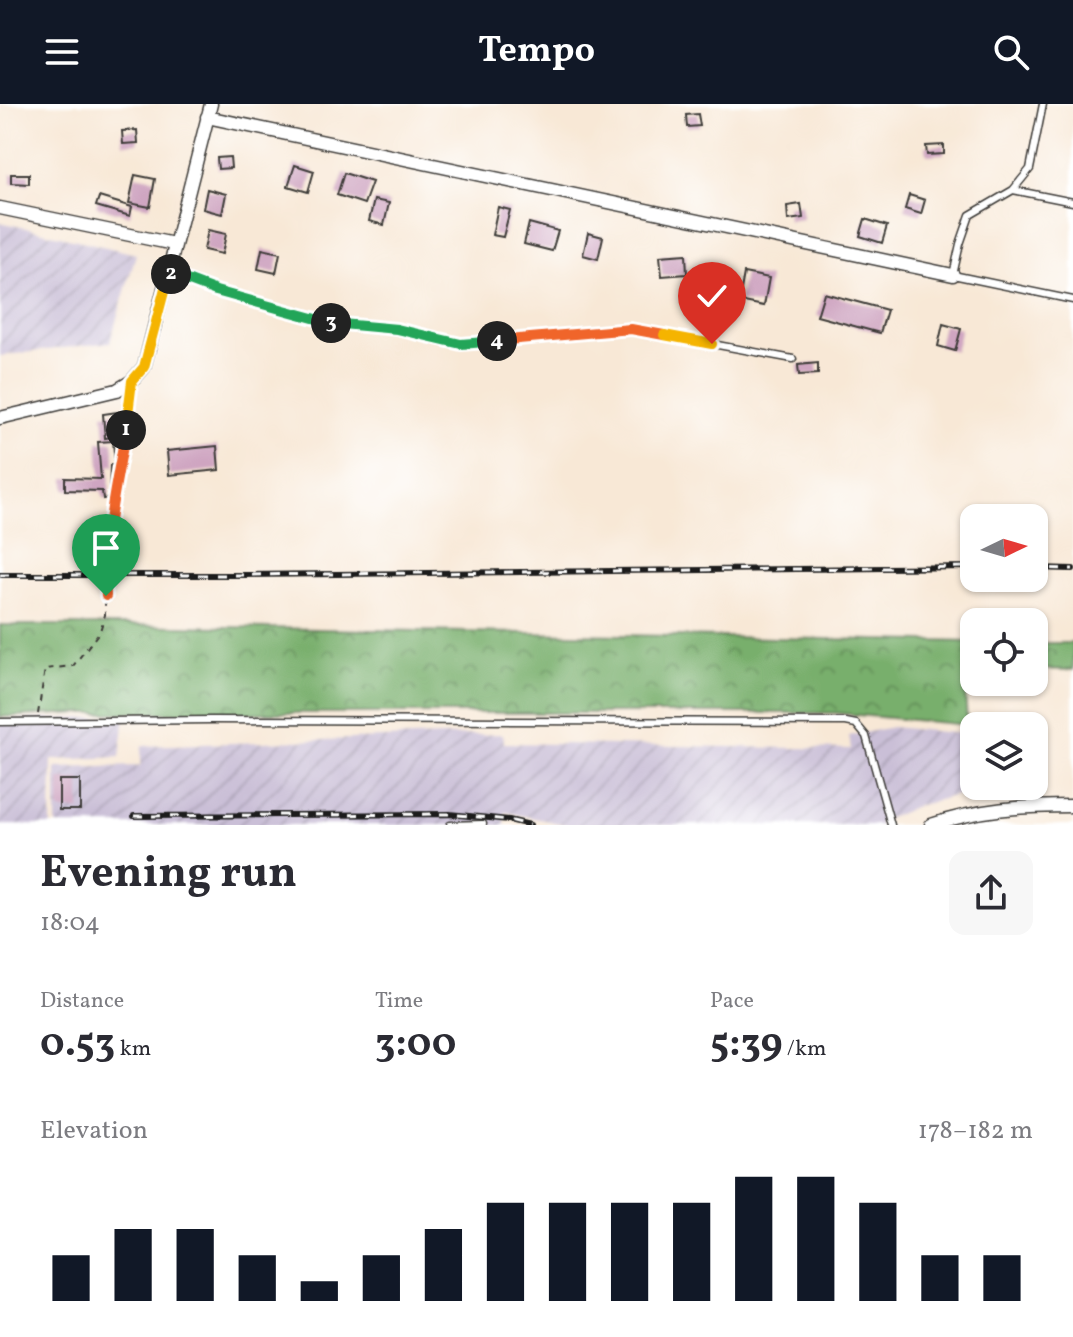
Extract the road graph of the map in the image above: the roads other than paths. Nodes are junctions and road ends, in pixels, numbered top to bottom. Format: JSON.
{"nodes":[{"id":1,"x":211,"y":104,"type":"edge"},
{"id":2,"x":1043,"y":104,"type":"edge"},
{"id":3,"x":207,"y":117,"type":"junction"},
{"id":4,"x":1013,"y":190,"type":"junction"},
{"id":5,"x":1073,"y":202,"type":"edge"},
{"id":6,"x":0,"y":208,"type":"edge"},
{"id":7,"x":174,"y":244,"type":"junction"},
{"id":8,"x":169,"y":273,"type":"junction"},
{"id":9,"x":953,"y":275,"type":"junction"},
{"id":10,"x":1073,"y":300,"type":"edge"},
{"id":11,"x":793,"y":359,"type":"dead end"},
{"id":12,"x":0,"y":418,"type":"edge"},
{"id":13,"x":0,"y":722,"type":"edge"},
{"id":14,"x":1073,"y":806,"type":"edge"},
{"id":15,"x":483,"y":824,"type":"edge"},
{"id":16,"x":450,"y":825,"type":"edge"},
{"id":17,"x":891,"y":825,"type":"edge"},
{"id":18,"x":931,"y":825,"type":"edge"}],
"edges":[{"from":1,"to":3,"type":"street"},
{"from":2,"to":4,"type":"lane"},
{"from":3,"to":7,"type":"street"},
{"from":3,"to":9,"type":"street"},
{"from":4,"to":5,"type":"lane"},
{"from":4,"to":9,"type":"lane"},
{"from":6,"to":7,"type":"street"},
{"from":7,"to":8,"type":"street"},
{"from":8,"to":11,"type":"lane"},
{"from":8,"to":12,"type":"street"},
{"from":9,"to":10,"type":"lane"},
{"from":13,"to":17,"type":"lane"},
{"from":14,"to":18,"type":"street"},
{"from":15,"to":16,"type":"lane"}]}
